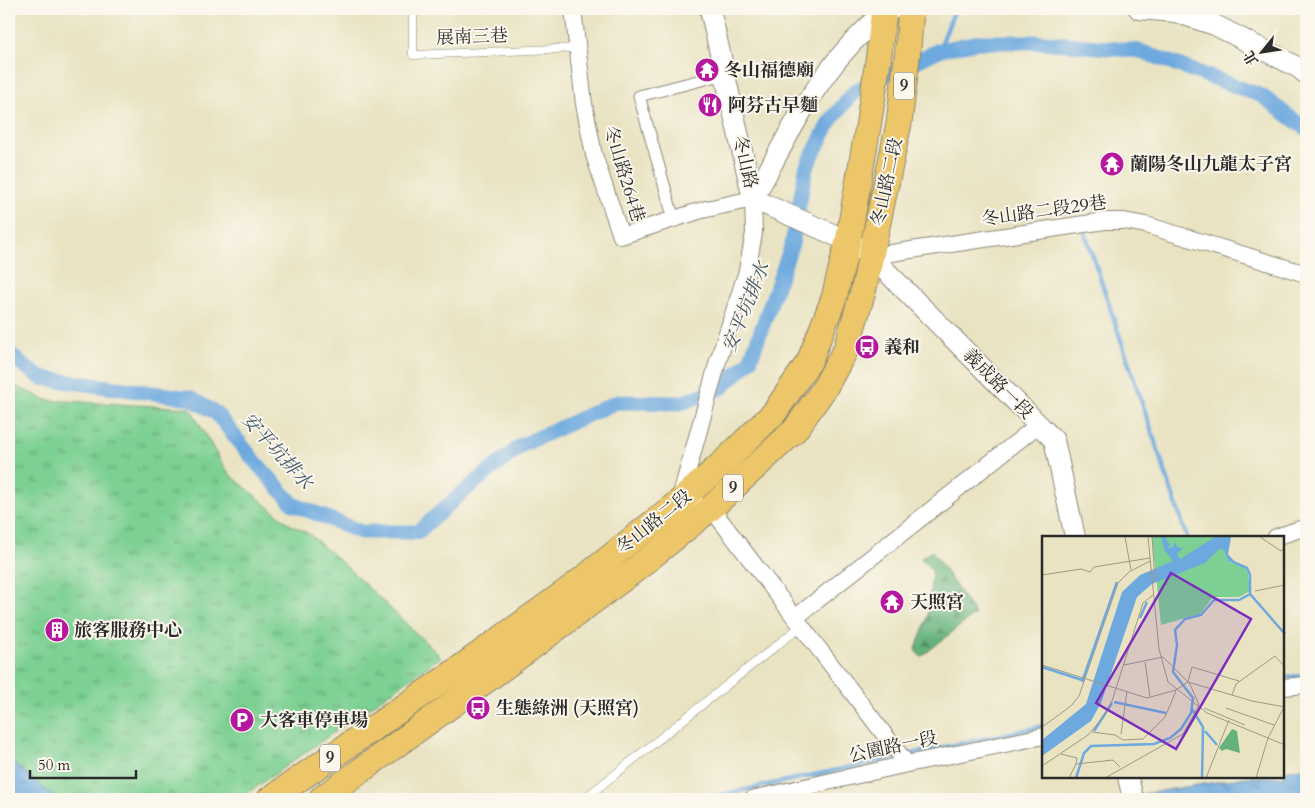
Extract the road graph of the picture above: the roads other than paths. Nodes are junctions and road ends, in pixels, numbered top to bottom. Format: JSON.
{"nodes":[{"id":1,"x":413,"y":9,"type":"edge"},
{"id":2,"x":710,"y":9,"type":"edge"},
{"id":3,"x":911,"y":9,"type":"edge"},
{"id":4,"x":1139,"y":9,"type":"edge"},
{"id":5,"x":571,"y":10,"type":"edge"},
{"id":6,"x":887,"y":10,"type":"edge"},
{"id":7,"x":578,"y":48,"type":"junction"},
{"id":8,"x":725,"y":74,"type":"junction"},
{"id":9,"x":1306,"y":74,"type":"edge"},
{"id":10,"x":753,"y":198,"type":"junction"},
{"id":11,"x":674,"y":220,"type":"junction"},
{"id":12,"x":837,"y":236,"type":"junction"},
{"id":13,"x":872,"y":256,"type":"junction"},
{"id":14,"x":1306,"y":274,"type":"edge"},
{"id":15,"x":1038,"y":425,"type":"junction"},
{"id":16,"x":679,"y":502,"type":"junction"},
{"id":17,"x":711,"y":508,"type":"junction"},
{"id":18,"x":1306,"y":527,"type":"edge"},
{"id":19,"x":1075,"y":536,"type":"edge"},
{"id":20,"x":1279,"y":536,"type":"edge"},
{"id":21,"x":798,"y":622,"type":"junction"},
{"id":22,"x":1306,"y":685,"type":"edge"},
{"id":23,"x":1285,"y":687,"type":"edge"},
{"id":24,"x":1042,"y":736,"type":"edge"},
{"id":25,"x":907,"y":764,"type":"junction"},
{"id":26,"x":1128,"y":778,"type":"edge"},
{"id":27,"x":270,"y":799,"type":"edge"},
{"id":28,"x":321,"y":799,"type":"edge"},
{"id":29,"x":584,"y":799,"type":"edge"},
{"id":30,"x":752,"y":799,"type":"edge"},
{"id":31,"x":1133,"y":799,"type":"edge"}],
"edges":[{"from":1,"to":7,"type":"lane","name":"展南三巷"},
{"from":2,"to":8,"type":"street","name":"冬山路"},
{"from":3,"to":13,"type":"main road","name":"冬山路二段","number":"9"},
{"from":4,"to":9,"type":"street"},
{"from":5,"to":7,"type":"street"},
{"from":6,"to":10,"type":"street"},
{"from":6,"to":12,"type":"main road","name":"冬山路二段","number":"9"},
{"from":7,"to":11,"type":"street","name":"冬山路264巷"},
{"from":8,"to":10,"type":"street","name":"冬山路"},
{"from":8,"to":11,"type":"street"},
{"from":10,"to":11,"type":"street","name":"冬山路264巷"},
{"from":10,"to":12,"type":"street","name":"冬山路"},
{"from":10,"to":16,"type":"street","name":"冬山路"},
{"from":12,"to":13,"type":"street"},
{"from":12,"to":16,"type":"main road","name":"冬山路二段","number":"9"},
{"from":13,"to":14,"type":"street","name":"冬山路二段29巷"},
{"from":13,"to":15,"type":"street","name":"義成路一段"},
{"from":13,"to":17,"type":"main road","name":"冬山路二段","number":"9"},
{"from":15,"to":19,"type":"street","name":"義成路一段"},
{"from":15,"to":21,"type":"street"},
{"from":16,"to":17,"type":"street"},
{"from":16,"to":27,"type":"main road","name":"冬山路二段","number":"9"},
{"from":17,"to":21,"type":"street"},
{"from":17,"to":28,"type":"main road","name":"冬山路二段","number":"9"},
{"from":18,"to":20,"type":"street"},
{"from":21,"to":25,"type":"street"},
{"from":21,"to":29,"type":"lane"},
{"from":22,"to":23,"type":"street"},
{"from":24,"to":25,"type":"street","name":"公園路一段"},
{"from":25,"to":30,"type":"street","name":"公園路一段"},
{"from":26,"to":31,"type":"street"}]}
